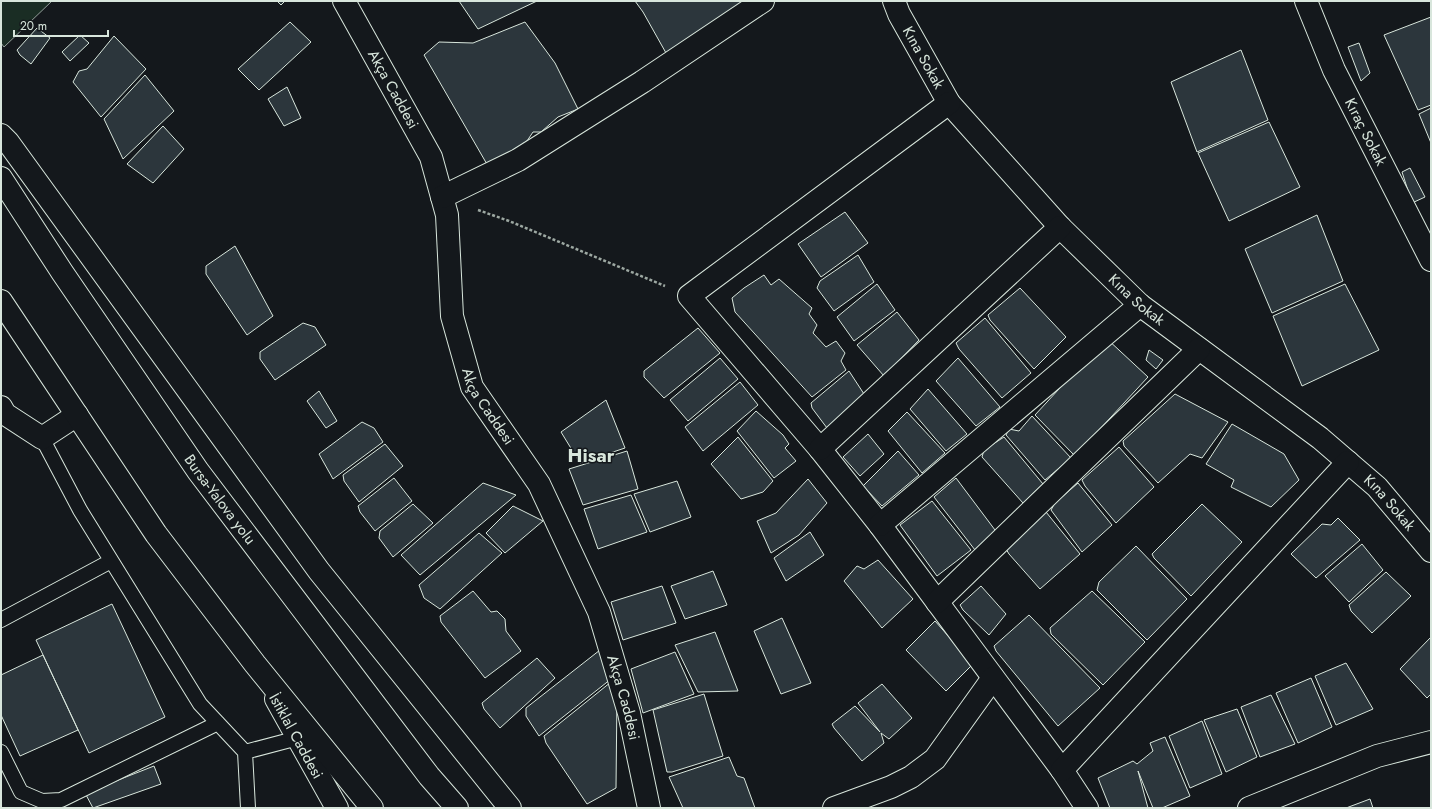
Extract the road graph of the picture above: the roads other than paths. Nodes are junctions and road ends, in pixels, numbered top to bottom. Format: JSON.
{"nodes":[{"id":1,"x":344,"y":1,"type":"edge"},
{"id":2,"x":763,"y":1,"type":"edge"},
{"id":3,"x":894,"y":1,"type":"edge"},
{"id":4,"x":1306,"y":1,"type":"edge"},
{"id":5,"x":949,"y":103,"type":"junction"},
{"id":6,"x":1,"y":135,"type":"edge"},
{"id":7,"x":1,"y":178,"type":"edge"},
{"id":8,"x":442,"y":197,"type":"junction"},
{"id":9,"x":1060,"y":227,"type":"junction"},
{"id":10,"x":1431,"y":260,"type":"edge"},
{"id":11,"x":1,"y":301,"type":"edge"},
{"id":12,"x":1140,"y":305,"type":"junction"},
{"id":13,"x":1199,"y":349,"type":"junction"},
{"id":14,"x":1,"y":407,"type":"edge"},
{"id":15,"x":77,"y":415,"type":"junction"},
{"id":16,"x":42,"y":438,"type":"junction"},
{"id":17,"x":820,"y":449,"type":"junction"},
{"id":18,"x":1348,"y":462,"type":"junction"},
{"id":19,"x":880,"y":525,"type":"junction"},
{"id":20,"x":1431,"y":551,"type":"edge"},
{"id":21,"x":111,"y":561,"type":"junction"},
{"id":22,"x":937,"y":602,"type":"junction"},
{"id":23,"x":1,"y":620,"type":"edge"},
{"id":24,"x":255,"y":664,"type":"junction"},
{"id":25,"x":993,"y":678,"type":"junction"},
{"id":26,"x":218,"y":723,"type":"junction"},
{"id":27,"x":298,"y":738,"type":"junction"},
{"id":28,"x":1431,"y":742,"type":"edge"},
{"id":29,"x":320,"y":743,"type":"junction"},
{"id":30,"x":1,"y":752,"type":"edge"},
{"id":31,"x":245,"y":752,"type":"junction"},
{"id":32,"x":1062,"y":770,"type":"junction"},
{"id":33,"x":248,"y":808,"type":"edge"},
{"id":34,"x":337,"y":808,"type":"edge"},
{"id":35,"x":372,"y":808,"type":"edge"},
{"id":36,"x":456,"y":808,"type":"edge"},
{"id":37,"x":510,"y":808,"type":"edge"},
{"id":38,"x":649,"y":808,"type":"edge"},
{"id":39,"x":834,"y":808,"type":"edge"},
{"id":40,"x":1087,"y":808,"type":"edge"},
{"id":41,"x":1249,"y":808,"type":"edge"}],
"edges":[{"from":1,"to":8,"type":"main road","name":"Akça Caddesi"},
{"from":2,"to":8,"type":"main road"},
{"from":3,"to":5,"type":"main road","name":"Kına Sokak"},
{"from":4,"to":10,"type":"main road","name":"Kıraç Sokak"},
{"from":5,"to":9,"type":"main road","name":"Kına Sokak"},
{"from":5,"to":17,"type":"main road"},
{"from":6,"to":37,"type":"main road"},
{"from":7,"to":36,"type":"main road","name":"Bursa-Yalova yolu"},
{"from":8,"to":38,"type":"main road","name":"Akça Caddesi"},
{"from":9,"to":12,"type":"main road","name":"Kına Sokak"},
{"from":9,"to":17,"type":"main road"},
{"from":11,"to":15,"type":"main road"},
{"from":12,"to":13,"type":"main road","name":"Kına Sokak"},
{"from":12,"to":19,"type":"main road"},
{"from":13,"to":18,"type":"main road","name":"Kına Sokak"},
{"from":13,"to":22,"type":"main road"},
{"from":14,"to":16,"type":"main road"},
{"from":15,"to":16,"type":"main road"},
{"from":15,"to":24,"type":"main road"},
{"from":16,"to":21,"type":"lane"},
{"from":17,"to":19,"type":"main road"},
{"from":18,"to":20,"type":"main road","name":"Kına Sokak"},
{"from":18,"to":32,"type":"main road"},
{"from":19,"to":22,"type":"main road"},
{"from":21,"to":23,"type":"lane"},
{"from":21,"to":26,"type":"lane"},
{"from":22,"to":25,"type":"main road"},
{"from":24,"to":27,"type":"main road","name":"İstiklal Caddesi"},
{"from":24,"to":29,"type":"main road"},
{"from":25,"to":32,"type":"main road"},
{"from":25,"to":39,"type":"main road"},
{"from":26,"to":30,"type":"lane"},
{"from":26,"to":31,"type":"lane"},
{"from":27,"to":29,"type":"lane"},
{"from":27,"to":31,"type":"lane"},
{"from":27,"to":34,"type":"main road","name":"İstiklal Caddesi"},
{"from":28,"to":41,"type":"main road"},
{"from":29,"to":35,"type":"main road"},
{"from":31,"to":33,"type":"lane"},
{"from":32,"to":40,"type":"main road"}]}
